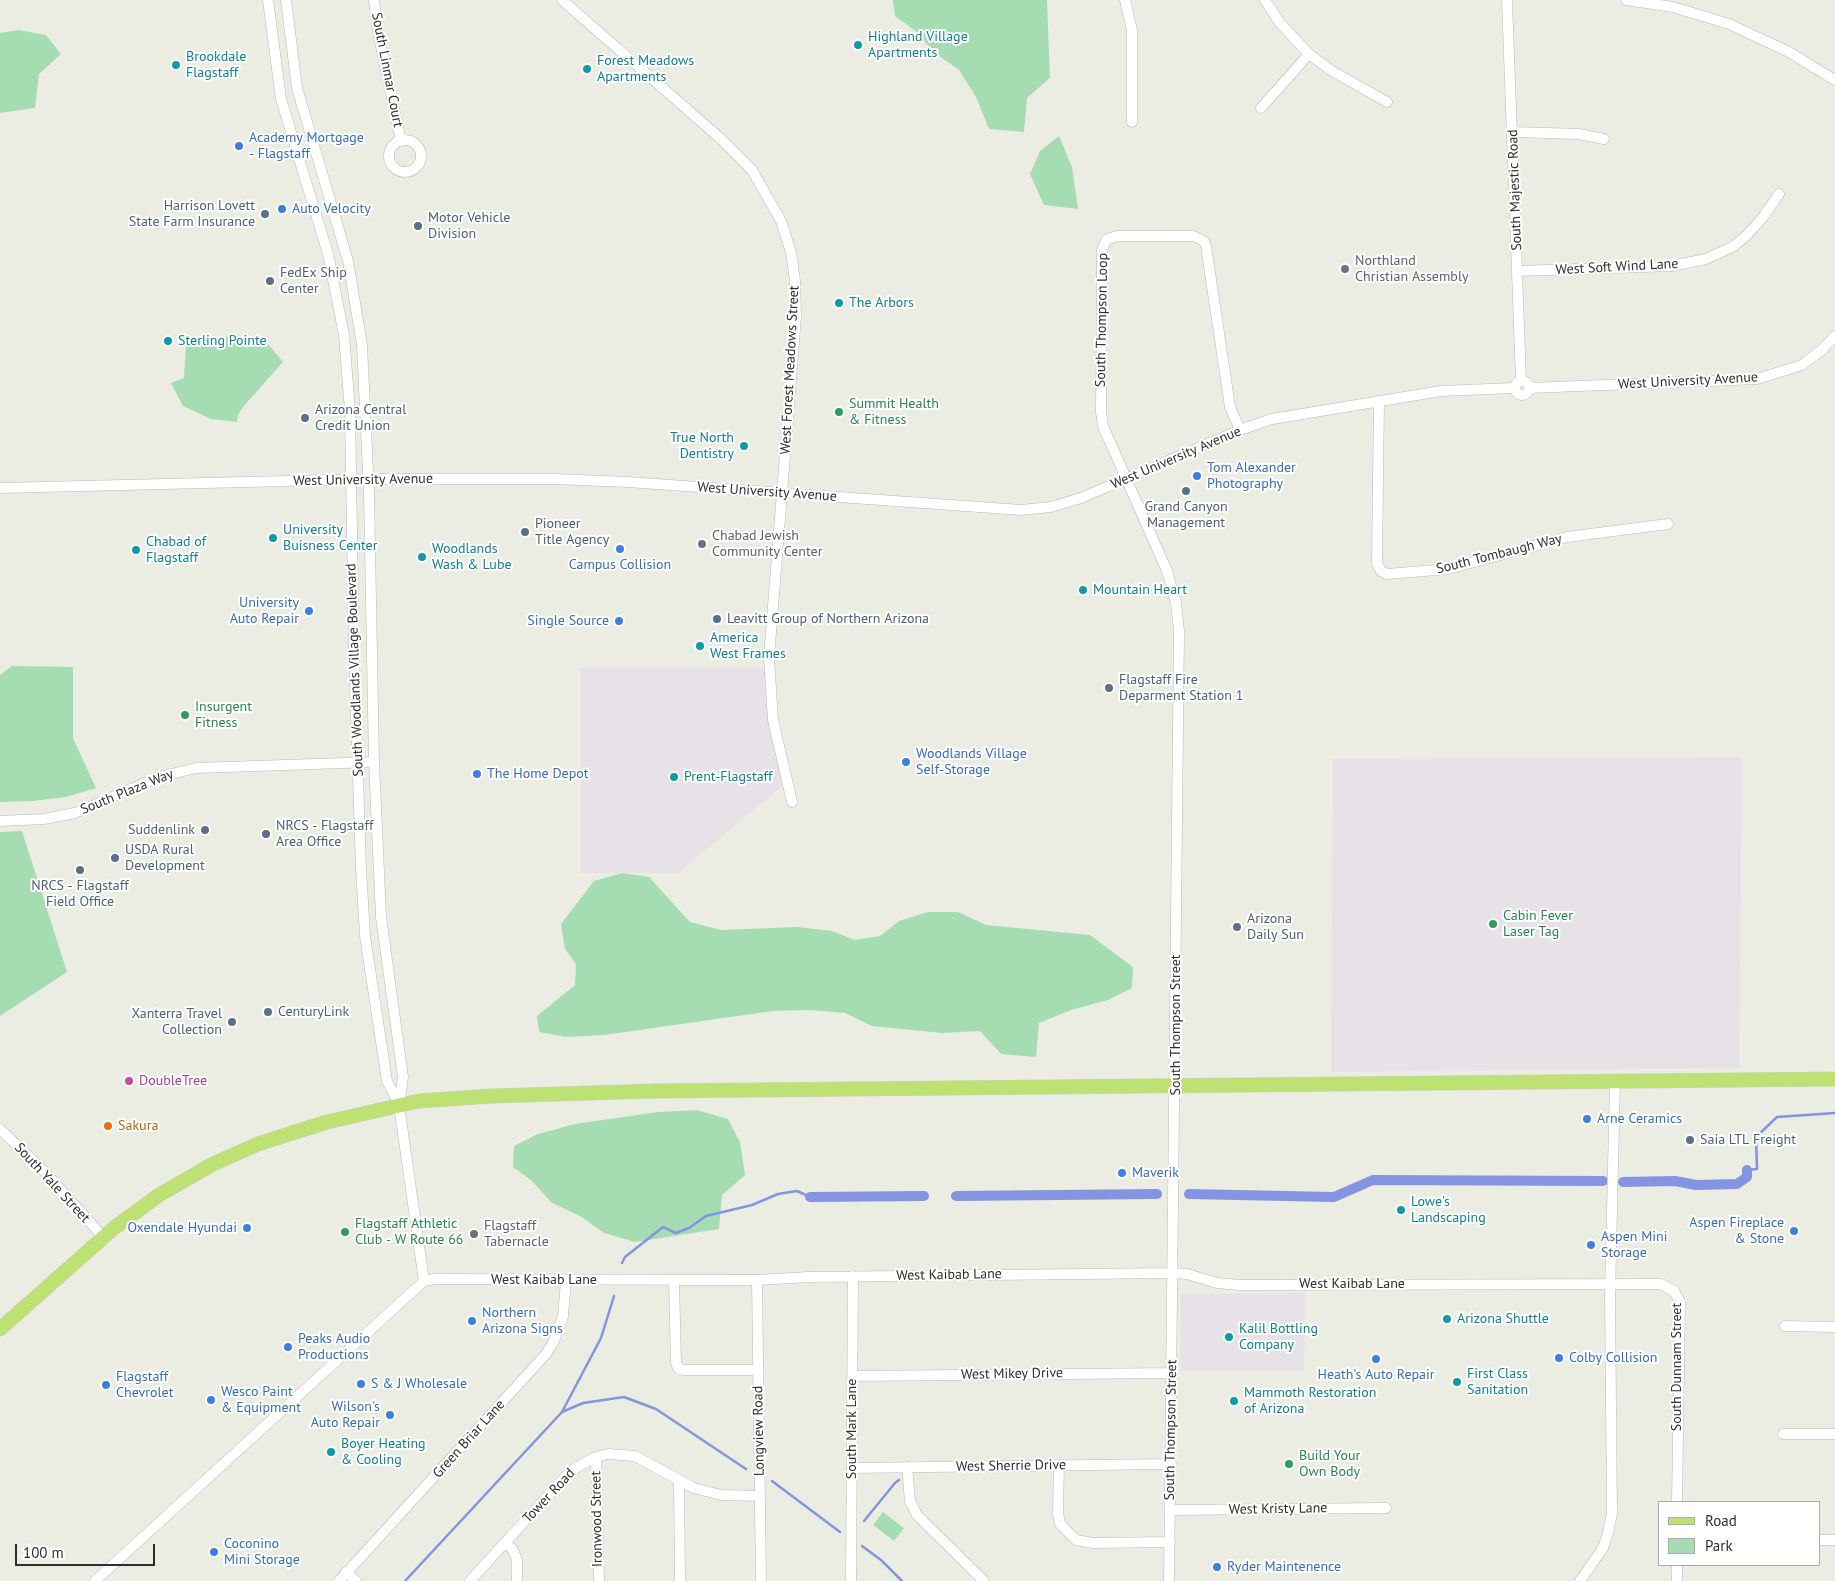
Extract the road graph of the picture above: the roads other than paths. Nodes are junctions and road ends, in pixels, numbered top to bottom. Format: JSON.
{"nodes":[{"id":1,"x":268,"y":0,"type":"edge"},
{"id":2,"x":286,"y":0,"type":"edge"},
{"id":3,"x":374,"y":0,"type":"edge"},
{"id":4,"x":562,"y":0,"type":"edge"},
{"id":5,"x":1124,"y":0,"type":"edge"},
{"id":6,"x":1265,"y":0,"type":"edge"},
{"id":7,"x":1508,"y":0,"type":"edge"},
{"id":8,"x":1626,"y":0,"type":"edge"},
{"id":9,"x":1309,"y":54,"type":"junction"},
{"id":10,"x":1835,"y":80,"type":"edge"},
{"id":11,"x":1387,"y":102,"type":"dead end"},
{"id":12,"x":1261,"y":108,"type":"dead end"},
{"id":13,"x":1132,"y":122,"type":"dead end"},
{"id":14,"x":1513,"y":132,"type":"junction"},
{"id":15,"x":1604,"y":139,"type":"dead end"},
{"id":16,"x":401,"y":141,"type":"dead end"},
{"id":17,"x":1779,"y":194,"type":"dead end"},
{"id":18,"x":1517,"y":271,"type":"junction"},
{"id":19,"x":1835,"y":336,"type":"edge"},
{"id":20,"x":1522,"y":385,"type":"junction"},
{"id":21,"x":1379,"y":401,"type":"junction"},
{"id":22,"x":1240,"y":430,"type":"junction"},
{"id":23,"x":1127,"y":478,"type":"junction"},
{"id":24,"x":351,"y":479,"type":"junction"},
{"id":25,"x":369,"y":479,"type":"junction"},
{"id":26,"x":0,"y":488,"type":"edge"},
{"id":27,"x":781,"y":493,"type":"junction"},
{"id":28,"x":1668,"y":524,"type":"dead end"},
{"id":29,"x":358,"y":762,"type":"junction"},
{"id":30,"x":374,"y":762,"type":"junction"},
{"id":31,"x":792,"y":802,"type":"dead end"},
{"id":32,"x":0,"y":821,"type":"edge"},
{"id":33,"x":1835,"y":1079,"type":"edge"},
{"id":34,"x":1615,"y":1081,"type":"junction"},
{"id":35,"x":1175,"y":1087,"type":"junction"},
{"id":36,"x":399,"y":1105,"type":"junction"},
{"id":37,"x":0,"y":1129,"type":"edge"},
{"id":38,"x":103,"y":1237,"type":"junction"},
{"id":39,"x":1173,"y":1273,"type":"junction"},
{"id":40,"x":854,"y":1276,"type":"junction"},
{"id":41,"x":424,"y":1280,"type":"junction"},
{"id":42,"x":566,"y":1280,"type":"junction"},
{"id":43,"x":757,"y":1280,"type":"junction"},
{"id":44,"x":674,"y":1281,"type":"junction"},
{"id":45,"x":1610,"y":1282,"type":"junction"},
{"id":46,"x":1785,"y":1326,"type":"dead end"},
{"id":47,"x":1835,"y":1327,"type":"edge"},
{"id":48,"x":0,"y":1329,"type":"edge"},
{"id":49,"x":758,"y":1370,"type":"junction"},
{"id":50,"x":1172,"y":1372,"type":"junction"},
{"id":51,"x":853,"y":1376,"type":"junction"},
{"id":52,"x":1783,"y":1434,"type":"dead end"},
{"id":53,"x":1835,"y":1434,"type":"edge"},
{"id":54,"x":596,"y":1457,"type":"junction"},
{"id":55,"x":1171,"y":1464,"type":"junction"},
{"id":56,"x":1059,"y":1466,"type":"junction"},
{"id":57,"x":907,"y":1467,"type":"junction"},
{"id":58,"x":852,"y":1468,"type":"junction"},
{"id":59,"x":679,"y":1481,"type":"junction"},
{"id":60,"x":759,"y":1496,"type":"junction"},
{"id":61,"x":1677,"y":1501,"type":"edge"},
{"id":62,"x":1386,"y":1508,"type":"dead end"},
{"id":63,"x":1170,"y":1510,"type":"junction"},
{"id":64,"x":1820,"y":1540,"type":"edge"},
{"id":65,"x":1835,"y":1540,"type":"edge"},
{"id":66,"x":1170,"y":1542,"type":"junction"},
{"id":67,"x":506,"y":1543,"type":"junction"},
{"id":68,"x":1677,"y":1566,"type":"edge"},
{"id":69,"x":346,"y":1572,"type":"junction"},
{"id":70,"x":95,"y":1581,"type":"edge"},
{"id":71,"x":338,"y":1581,"type":"edge"},
{"id":72,"x":356,"y":1581,"type":"edge"},
{"id":73,"x":470,"y":1581,"type":"edge"},
{"id":74,"x":517,"y":1581,"type":"edge"},
{"id":75,"x":598,"y":1581,"type":"edge"},
{"id":76,"x":680,"y":1581,"type":"edge"},
{"id":77,"x":761,"y":1581,"type":"edge"},
{"id":78,"x":851,"y":1581,"type":"edge"},
{"id":79,"x":984,"y":1581,"type":"edge"},
{"id":80,"x":1169,"y":1581,"type":"edge"},
{"id":81,"x":1580,"y":1581,"type":"edge"},
{"id":82,"x":1677,"y":1581,"type":"edge"}],
"edges":[{"from":1,"to":24,"type":"street","name":"South Woodlands Village Boulevard"},
{"from":2,"to":25,"type":"street","name":"South Woodlands Village Boulevard"},
{"from":3,"to":16,"type":"street","name":"South Linmar Court"},
{"from":4,"to":27,"type":"street","name":"West Forest Meadows Street"},
{"from":5,"to":13,"type":"street"},
{"from":6,"to":9,"type":"street"},
{"from":7,"to":14,"type":"street","name":"South Majestic Road"},
{"from":8,"to":10,"type":"street"},
{"from":9,"to":11,"type":"street"},
{"from":9,"to":12,"type":"street"},
{"from":14,"to":15,"type":"street"},
{"from":14,"to":18,"type":"street","name":"South Majestic Road"},
{"from":17,"to":18,"type":"street","name":"West Soft Wind Lane"},
{"from":18,"to":20,"type":"street","name":"South Majestic Road"},
{"from":19,"to":20,"type":"street","name":"West University Avenue"},
{"from":20,"to":21,"type":"street","name":"West University Avenue"},
{"from":21,"to":22,"type":"street","name":"West University Avenue"},
{"from":21,"to":28,"type":"street","name":"South Tombaugh Way"},
{"from":22,"to":23,"type":"street","name":"West University Avenue"},
{"from":22,"to":23,"type":"street","name":"South Thompson Loop"},
{"from":23,"to":27,"type":"street","name":"West University Avenue"},
{"from":23,"to":35,"type":"street","name":"South Thompson Street"},
{"from":24,"to":25,"type":"street","name":"West University Avenue"},
{"from":24,"to":26,"type":"street","name":"West University Avenue"},
{"from":24,"to":29,"type":"street","name":"South Woodlands Village Boulevard"},
{"from":25,"to":27,"type":"street","name":"West University Avenue"},
{"from":25,"to":30,"type":"street","name":"South Woodlands Village Boulevard"},
{"from":27,"to":31,"type":"street","name":"West Forest Meadows Street"},
{"from":29,"to":30,"type":"street","name":"South Plaza Way"},
{"from":29,"to":32,"type":"street","name":"South Plaza Way"},
{"from":29,"to":36,"type":"street","name":"South Woodlands Village Boulevard"},
{"from":30,"to":36,"type":"street","name":"South Woodlands Village Boulevard"},
{"from":33,"to":34,"type":"main road"},
{"from":34,"to":35,"type":"main road"},
{"from":34,"to":45,"type":"street"},
{"from":35,"to":36,"type":"main road"},
{"from":35,"to":39,"type":"street","name":"South Thompson Street"},
{"from":36,"to":38,"type":"main road"},
{"from":36,"to":41,"type":"street","name":"South Woodlands Village Boulevard"},
{"from":37,"to":38,"type":"street","name":"South Yale Street"},
{"from":38,"to":48,"type":"main road"},
{"from":39,"to":40,"type":"street","name":"West Kaibab Lane"},
{"from":39,"to":45,"type":"street","name":"West Kaibab Lane"},
{"from":39,"to":50,"type":"street","name":"South Thompson Street"},
{"from":40,"to":43,"type":"street","name":"West Kaibab Lane"},
{"from":40,"to":51,"type":"street","name":"South Mark Lane"},
{"from":41,"to":42,"type":"street","name":"West Kaibab Lane"},
{"from":41,"to":70,"type":"street"},
{"from":42,"to":44,"type":"street","name":"West Kaibab Lane"},
{"from":42,"to":69,"type":"street","name":"Green Briar Lane"},
{"from":43,"to":44,"type":"street","name":"West Kaibab Lane"},
{"from":43,"to":49,"type":"street","name":"Longview Road"},
{"from":44,"to":49,"type":"street"},
{"from":45,"to":61,"type":"street","name":"South Dunnam Street"},
{"from":45,"to":81,"type":"street"},
{"from":46,"to":47,"type":"street"},
{"from":49,"to":60,"type":"street","name":"Longview Road"},
{"from":50,"to":51,"type":"street","name":"West Mikey Drive"},
{"from":50,"to":55,"type":"street","name":"South Thompson Street"},
{"from":51,"to":58,"type":"street","name":"South Mark Lane"},
{"from":52,"to":53,"type":"street"},
{"from":54,"to":59,"type":"street","name":"Tower Road"},
{"from":54,"to":67,"type":"street","name":"Tower Road"},
{"from":54,"to":75,"type":"street","name":"Ironwood Street"},
{"from":55,"to":56,"type":"street","name":"West Sherrie Drive"},
{"from":55,"to":63,"type":"street","name":"South Thompson Street"},
{"from":56,"to":57,"type":"street","name":"West Sherrie Drive"},
{"from":56,"to":66,"type":"street"},
{"from":57,"to":58,"type":"street","name":"West Sherrie Drive"},
{"from":57,"to":79,"type":"street"},
{"from":58,"to":78,"type":"street","name":"South Mark Lane"},
{"from":59,"to":60,"type":"street","name":"Tower Road"},
{"from":59,"to":76,"type":"street"},
{"from":60,"to":77,"type":"street","name":"Longview Road"},
{"from":62,"to":63,"type":"street","name":"West Kristy Lane"},
{"from":63,"to":66,"type":"street","name":"South Thompson Street"},
{"from":64,"to":65,"type":"street"},
{"from":66,"to":80,"type":"street","name":"South Thompson Street"},
{"from":67,"to":73,"type":"street","name":"Tower Road"},
{"from":67,"to":74,"type":"street"},
{"from":68,"to":82,"type":"street"},
{"from":69,"to":71,"type":"street","name":"Green Briar Lane"},
{"from":69,"to":72,"type":"street"}]}
